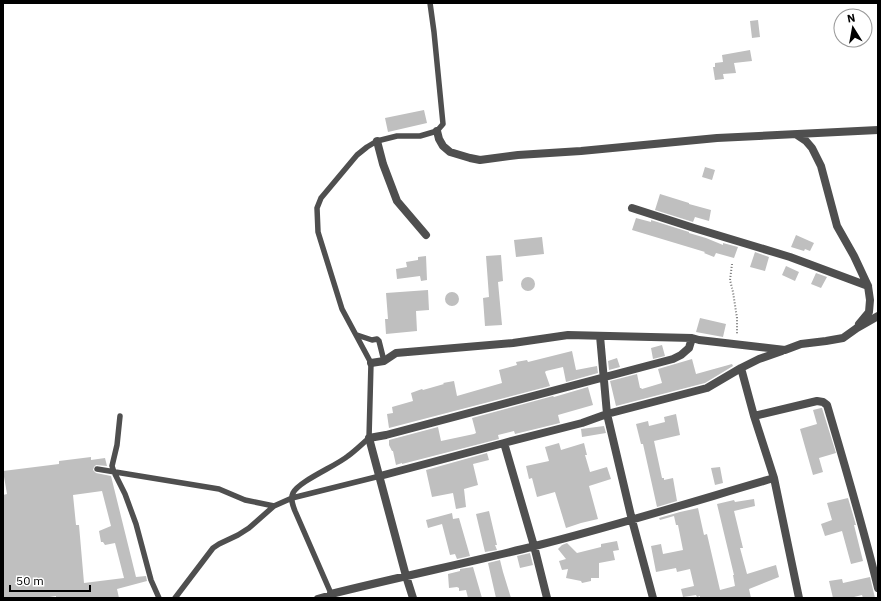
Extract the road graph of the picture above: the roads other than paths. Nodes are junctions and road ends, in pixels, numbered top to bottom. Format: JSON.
{"nodes":[{"id":1,"x":430,"y":3,"type":"edge"},
{"id":2,"x":878,"y":130,"type":"edge"},
{"id":3,"x":438,"y":131,"type":"junction"},
{"id":4,"x":797,"y":135,"type":"junction"},
{"id":5,"x":377,"y":141,"type":"junction"},
{"id":6,"x":632,"y":208,"type":"dead end"},
{"id":7,"x":426,"y":235,"type":"dead end"},
{"id":8,"x":868,"y":286,"type":"junction"},
{"id":9,"x":878,"y":316,"type":"edge"},
{"id":10,"x":856,"y":328,"type":"junction"},
{"id":11,"x":357,"y":335,"type":"junction"},
{"id":12,"x":600,"y":336,"type":"junction"},
{"id":13,"x":692,"y":338,"type":"junction"},
{"id":14,"x":785,"y":350,"type":"junction"},
{"id":15,"x":384,"y":361,"type":"junction"},
{"id":16,"x":371,"y":363,"type":"junction"},
{"id":17,"x":741,"y":368,"type":"junction"},
{"id":18,"x":604,"y":377,"type":"junction"},
{"id":19,"x":607,"y":414,"type":"junction"},
{"id":20,"x":120,"y":416,"type":"dead end"},
{"id":21,"x":754,"y":416,"type":"junction"},
{"id":22,"x":369,"y":438,"type":"junction"},
{"id":23,"x":504,"y":442,"type":"junction"},
{"id":24,"x":97,"y":469,"type":"dead end"},
{"id":25,"x":114,"y":472,"type":"junction"},
{"id":26,"x":380,"y":476,"type":"junction"},
{"id":27,"x":774,"y":478,"type":"junction"},
{"id":28,"x":292,"y":498,"type":"junction"},
{"id":29,"x":274,"y":506,"type":"junction"},
{"id":30,"x":632,"y":520,"type":"junction"},
{"id":31,"x":534,"y":546,"type":"junction"},
{"id":32,"x":406,"y":576,"type":"junction"},
{"id":33,"x":878,"y":588,"type":"edge"},
{"id":34,"x":332,"y":596,"type":"edge"},
{"id":35,"x":159,"y":598,"type":"edge"},
{"id":36,"x":175,"y":598,"type":"edge"},
{"id":37,"x":317,"y":598,"type":"edge"},
{"id":38,"x":413,"y":598,"type":"edge"},
{"id":39,"x":547,"y":598,"type":"edge"},
{"id":40,"x":653,"y":598,"type":"edge"},
{"id":41,"x":799,"y":598,"type":"edge"}],
"edges":[{"from":1,"to":3,"type":"lane"},
{"from":2,"to":4,"type":"street"},
{"from":3,"to":4,"type":"street"},
{"from":3,"to":5,"type":"lane"},
{"from":4,"to":8,"type":"street"},
{"from":5,"to":7,"type":"street"},
{"from":5,"to":11,"type":"lane"},
{"from":6,"to":8,"type":"street"},
{"from":8,"to":10,"type":"street"},
{"from":9,"to":10,"type":"street"},
{"from":10,"to":14,"type":"street"},
{"from":11,"to":15,"type":"lane"},
{"from":11,"to":16,"type":"lane"},
{"from":12,"to":13,"type":"street"},
{"from":12,"to":15,"type":"street"},
{"from":12,"to":18,"type":"street"},
{"from":13,"to":14,"type":"street"},
{"from":13,"to":18,"type":"street"},
{"from":14,"to":17,"type":"street"},
{"from":15,"to":16,"type":"street"},
{"from":16,"to":22,"type":"lane"},
{"from":17,"to":19,"type":"street"},
{"from":17,"to":21,"type":"street"},
{"from":18,"to":19,"type":"street"},
{"from":18,"to":22,"type":"street"},
{"from":19,"to":23,"type":"street"},
{"from":19,"to":30,"type":"street"},
{"from":20,"to":25,"type":"lane"},
{"from":21,"to":27,"type":"street"},
{"from":21,"to":33,"type":"street"},
{"from":22,"to":26,"type":"street"},
{"from":22,"to":28,"type":"lane"},
{"from":23,"to":26,"type":"street"},
{"from":23,"to":31,"type":"street"},
{"from":24,"to":25,"type":"lane"},
{"from":25,"to":29,"type":"lane"},
{"from":25,"to":35,"type":"lane"},
{"from":26,"to":28,"type":"lane"},
{"from":26,"to":32,"type":"street"},
{"from":27,"to":30,"type":"street"},
{"from":27,"to":41,"type":"street"},
{"from":28,"to":29,"type":"lane"},
{"from":28,"to":34,"type":"lane"},
{"from":29,"to":36,"type":"lane"},
{"from":30,"to":31,"type":"street"},
{"from":30,"to":40,"type":"street"},
{"from":31,"to":32,"type":"street"},
{"from":31,"to":39,"type":"street"},
{"from":32,"to":34,"type":"street"},
{"from":32,"to":38,"type":"street"},
{"from":34,"to":37,"type":"lane"}]}
